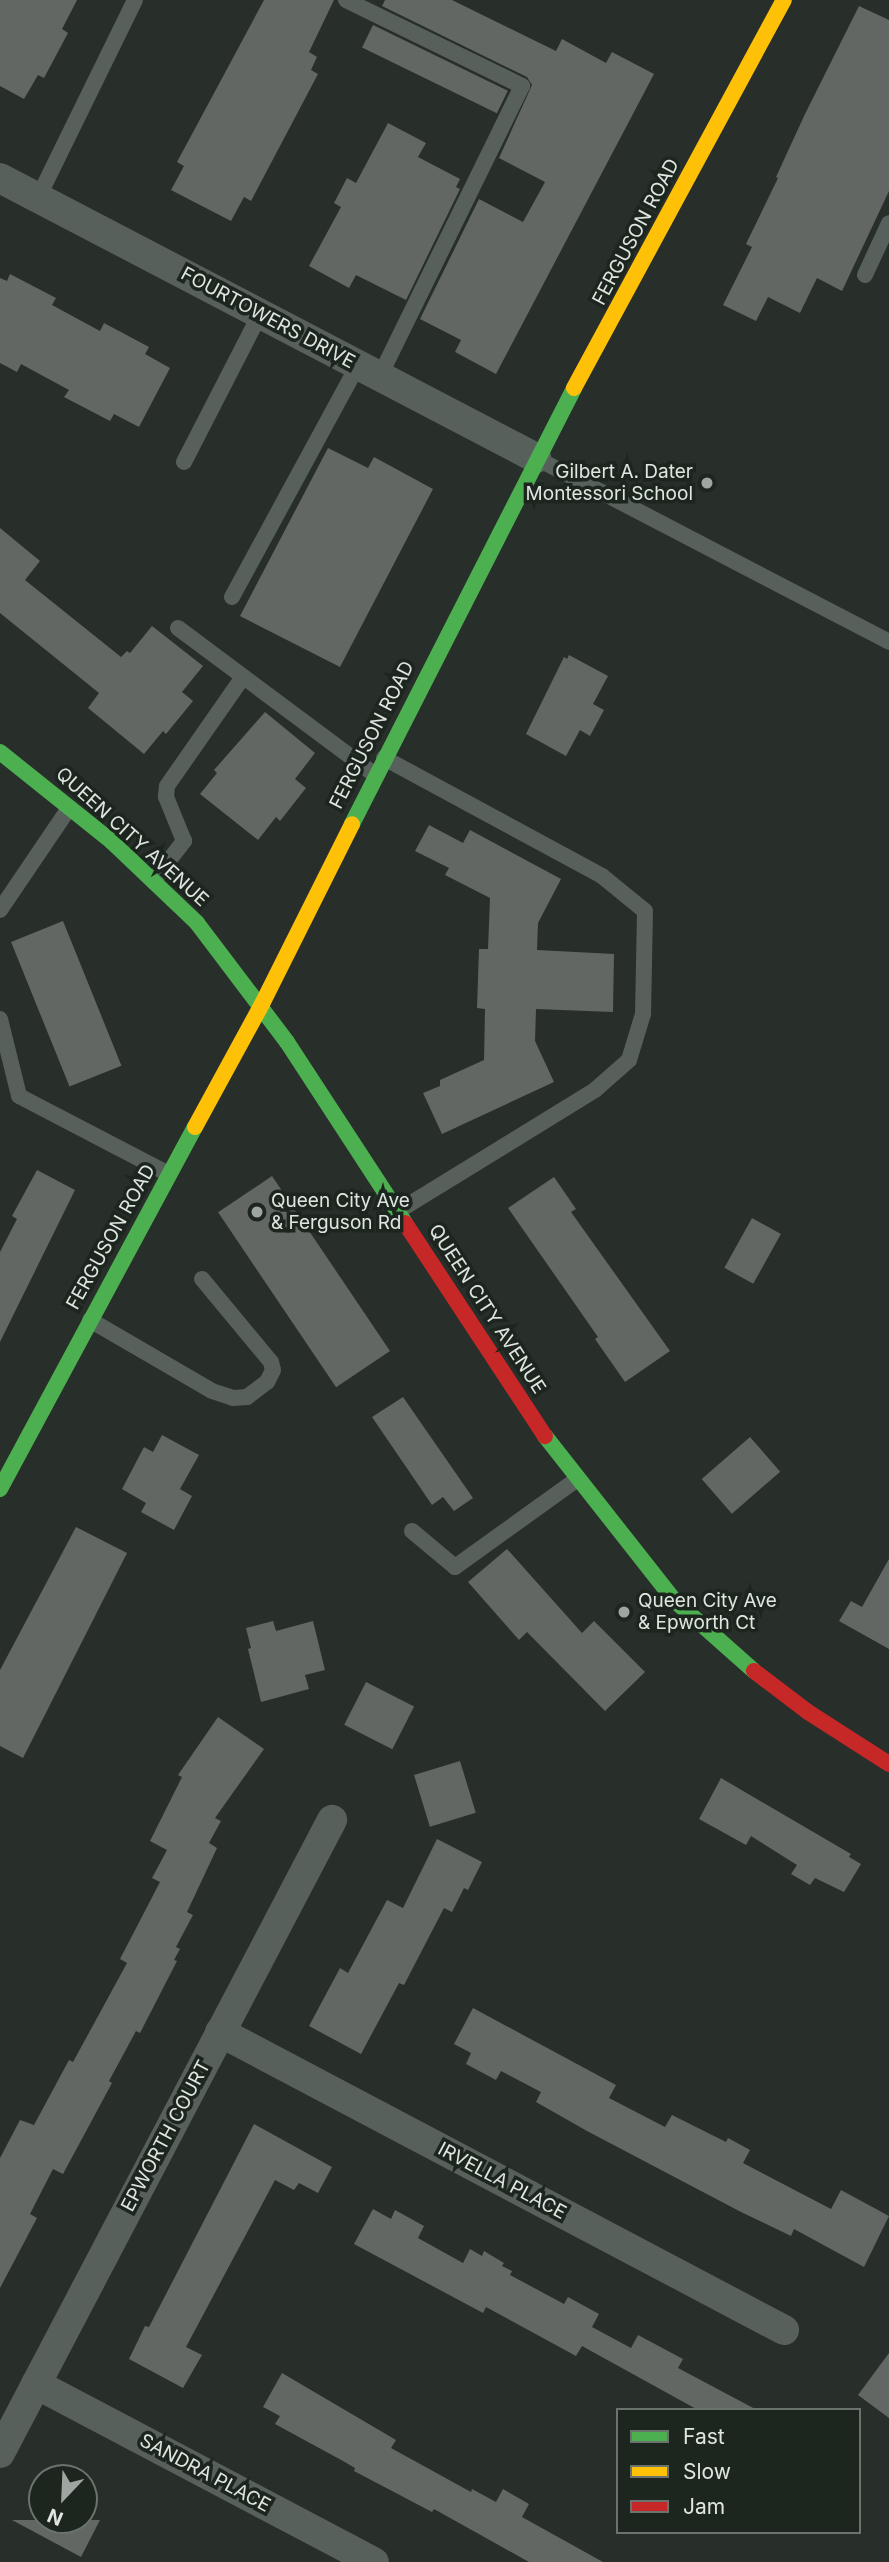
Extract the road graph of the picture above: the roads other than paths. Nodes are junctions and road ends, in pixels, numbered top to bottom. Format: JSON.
{"nodes":[{"id":1,"x":135,"y":0,"type":"edge"},
{"id":2,"x":346,"y":0,"type":"edge"},
{"id":3,"x":783,"y":0,"type":"edge"},
{"id":4,"x":0,"y":178,"type":"edge"},
{"id":5,"x":38,"y":198,"type":"junction"},
{"id":6,"x":889,"y":223,"type":"edge"},
{"id":7,"x":865,"y":275,"type":"dead end"},
{"id":8,"x":260,"y":314,"type":"junction"},
{"id":9,"x":369,"y":371,"type":"junction"},
{"id":10,"x":536,"y":458,"type":"junction"},
{"id":11,"x":184,"y":462,"type":"dead end"},
{"id":12,"x":232,"y":597,"type":"dead end"},
{"id":13,"x":178,"y":628,"type":"dead end"},
{"id":14,"x":889,"y":642,"type":"edge"},
{"id":15,"x":243,"y":677,"type":"junction"},
{"id":16,"x":0,"y":752,"type":"edge"},
{"id":17,"x":384,"y":758,"type":"junction"},
{"id":18,"x":375,"y":775,"type":"junction"},
{"id":19,"x":70,"y":807,"type":"junction"},
{"id":20,"x":153,"y":881,"type":"junction"},
{"id":21,"x":0,"y":910,"type":"edge"},
{"id":22,"x":261,"y":1004,"type":"junction"},
{"id":23,"x":0,"y":1018,"type":"edge"},
{"id":24,"x":169,"y":1174,"type":"junction"},
{"id":25,"x":398,"y":1211,"type":"junction"},
{"id":26,"x":202,"y":1279,"type":"dead end"},
{"id":27,"x":90,"y":1320,"type":"junction"},
{"id":28,"x":576,"y":1480,"type":"junction"},
{"id":29,"x":0,"y":1489,"type":"edge"},
{"id":30,"x":412,"y":1531,"type":"dead end"},
{"id":31,"x":889,"y":1764,"type":"edge"},
{"id":32,"x":332,"y":1819,"type":"dead end"},
{"id":33,"x":220,"y":2032,"type":"junction"},
{"id":34,"x":784,"y":2330,"type":"dead end"},
{"id":35,"x":36,"y":2384,"type":"junction"},
{"id":36,"x":0,"y":2453,"type":"edge"},
{"id":37,"x":374,"y":2562,"type":"edge"}],
"edges":[{"from":1,"to":5,"type":"lane"},
{"from":2,"to":9,"type":"lane"},
{"from":3,"to":10,"type":"street","name":"FERGUSON ROAD"},
{"from":4,"to":5,"type":"street","name":"FOURTOWERS DRIVE"},
{"from":5,"to":8,"type":"street","name":"FOURTOWERS DRIVE"},
{"from":6,"to":7,"type":"lane"},
{"from":8,"to":9,"type":"street","name":"FOURTOWERS DRIVE"},
{"from":8,"to":11,"type":"lane"},
{"from":9,"to":10,"type":"street","name":"FOURTOWERS DRIVE"},
{"from":9,"to":12,"type":"lane"},
{"from":10,"to":14,"type":"lane"},
{"from":10,"to":17,"type":"street","name":"FERGUSON ROAD"},
{"from":13,"to":15,"type":"lane"},
{"from":15,"to":18,"type":"lane"},
{"from":15,"to":20,"type":"lane"},
{"from":16,"to":19,"type":"street","name":"QUEEN CITY AVENUE"},
{"from":17,"to":18,"type":"street","name":"FERGUSON ROAD"},
{"from":17,"to":25,"type":"lane"},
{"from":18,"to":22,"type":"street","name":"FERGUSON ROAD"},
{"from":19,"to":20,"type":"street","name":"QUEEN CITY AVENUE"},
{"from":19,"to":21,"type":"lane"},
{"from":20,"to":22,"type":"street","name":"QUEEN CITY AVENUE"},
{"from":22,"to":24,"type":"street","name":"FERGUSON ROAD"},
{"from":22,"to":25,"type":"street","name":"QUEEN CITY AVENUE"},
{"from":23,"to":24,"type":"lane"},
{"from":24,"to":27,"type":"street","name":"FERGUSON ROAD"},
{"from":25,"to":28,"type":"street","name":"QUEEN CITY AVENUE"},
{"from":26,"to":27,"type":"lane"},
{"from":27,"to":29,"type":"street","name":"FERGUSON ROAD"},
{"from":28,"to":30,"type":"lane"},
{"from":28,"to":31,"type":"street","name":"QUEEN CITY AVENUE"},
{"from":32,"to":33,"type":"street","name":"EPWORTH COURT"},
{"from":33,"to":34,"type":"street","name":"IRVELLA PLACE"},
{"from":33,"to":35,"type":"street","name":"EPWORTH COURT"},
{"from":35,"to":36,"type":"street","name":"EPWORTH COURT"},
{"from":35,"to":37,"type":"street","name":"SANDRA PLACE"}]}
